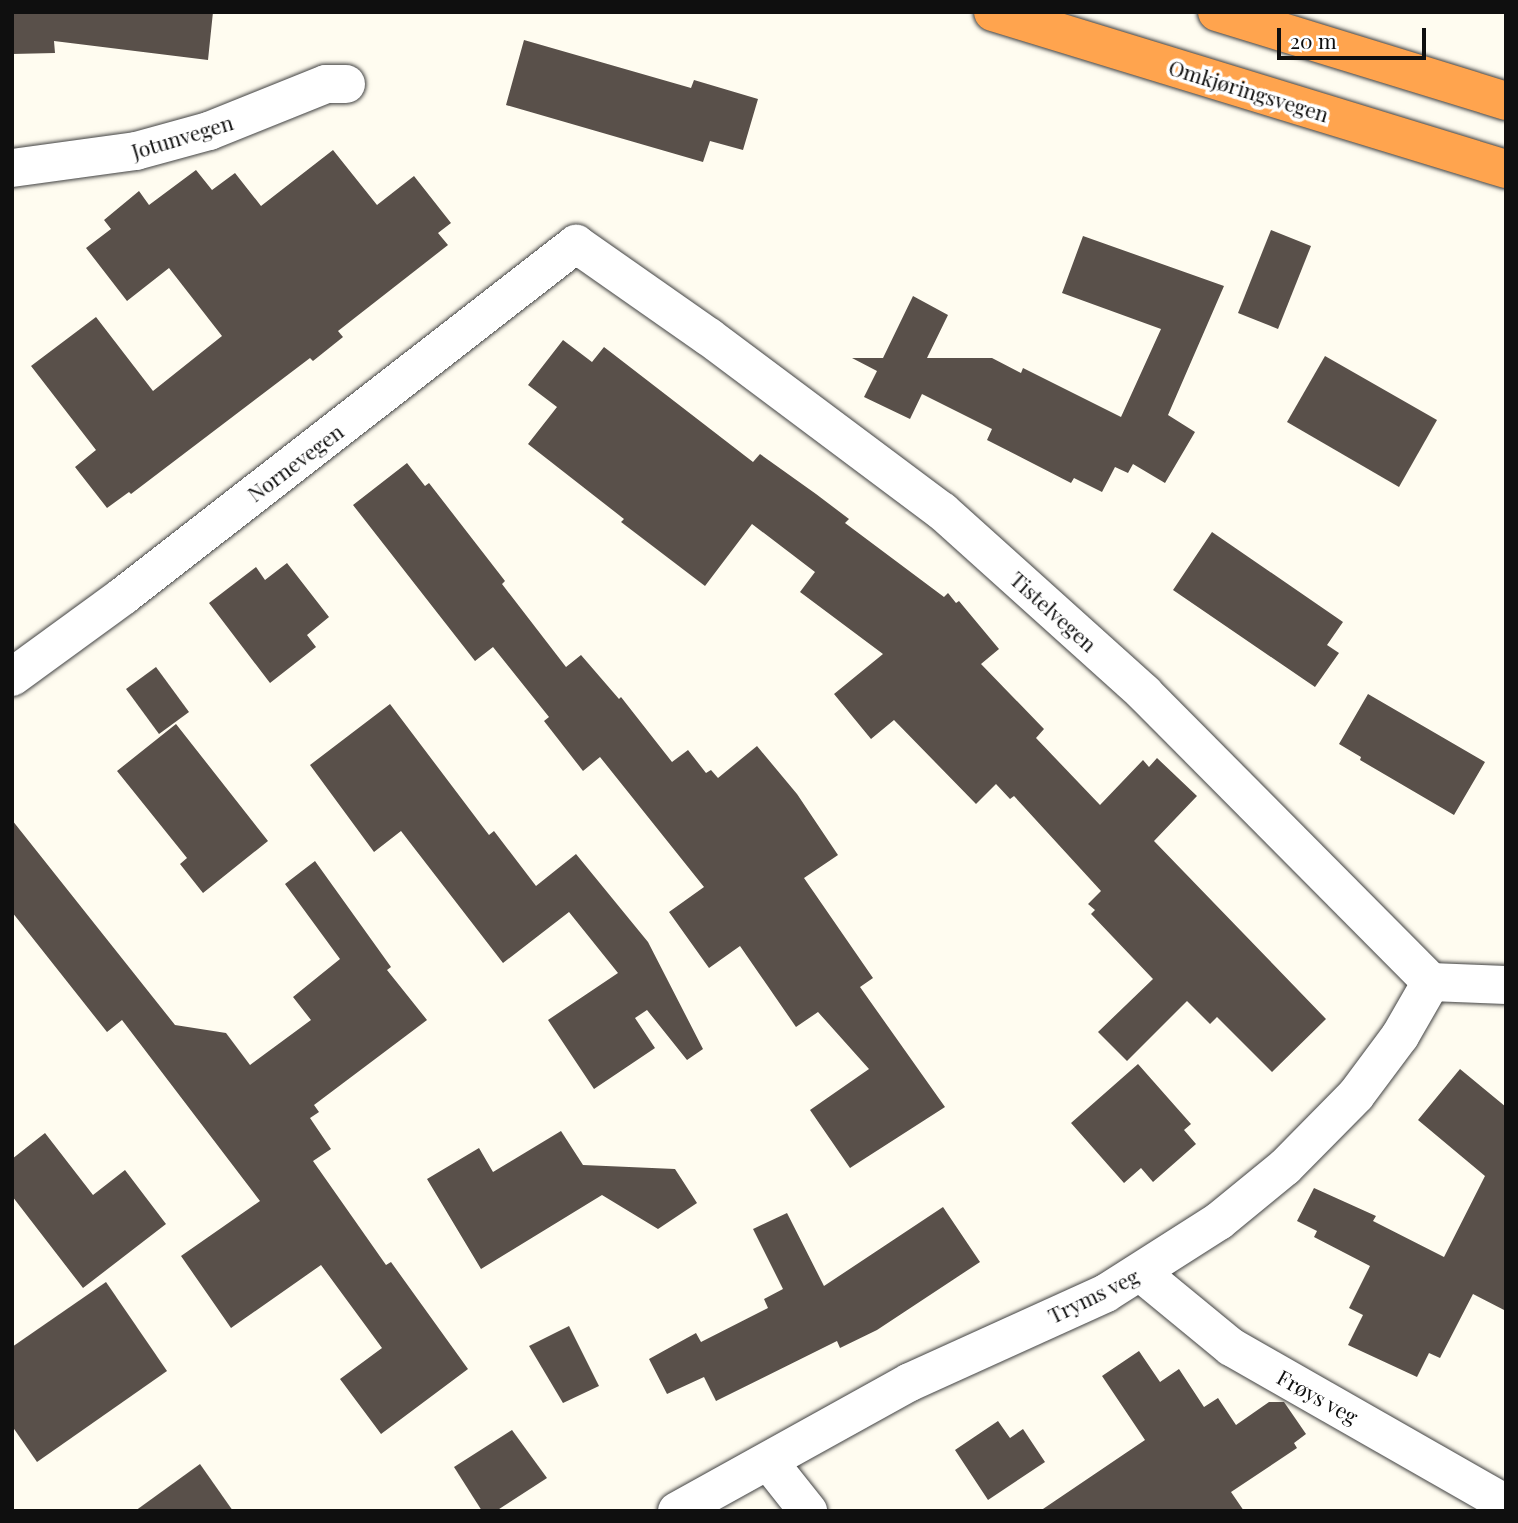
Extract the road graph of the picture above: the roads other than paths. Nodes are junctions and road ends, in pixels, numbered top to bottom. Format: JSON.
{"nodes":[{"id":1,"x":993,"y":12,"type":"edge"},
{"id":2,"x":1217,"y":12,"type":"edge"},
{"id":3,"x":346,"y":84,"type":"dead end"},
{"id":4,"x":1506,"y":101,"type":"edge"},
{"id":5,"x":12,"y":168,"type":"edge"},
{"id":6,"x":1506,"y":169,"type":"edge"},
{"id":7,"x":576,"y":244,"type":"joint"},
{"id":8,"x":12,"y":677,"type":"edge"},
{"id":9,"x":1431,"y":982,"type":"junction"},
{"id":10,"x":1506,"y":985,"type":"edge"},
{"id":11,"x":1141,"y":1273,"type":"junction"},
{"id":12,"x":769,"y":1462,"type":"junction"},
{"id":13,"x":1506,"y":1504,"type":"edge"},
{"id":14,"x":677,"y":1511,"type":"edge"},
{"id":15,"x":808,"y":1511,"type":"edge"}],
"edges":[{"from":1,"to":6,"type":"highway","name":"Omkjøringsvegen"},
{"from":2,"to":4,"type":"highway"},
{"from":3,"to":5,"type":"street","name":"Jotunvegen"},
{"from":7,"to":8,"type":"street","name":"Nornevegen"},
{"from":7,"to":9,"type":"street","name":"Tistelvegen"},
{"from":9,"to":10,"type":"street"},
{"from":9,"to":11,"type":"street","name":"Tryms veg"},
{"from":11,"to":12,"type":"street","name":"Tryms veg"},
{"from":11,"to":13,"type":"street","name":"Frøys veg"},
{"from":12,"to":14,"type":"street","name":"Tryms veg"},
{"from":12,"to":15,"type":"street"}]}
